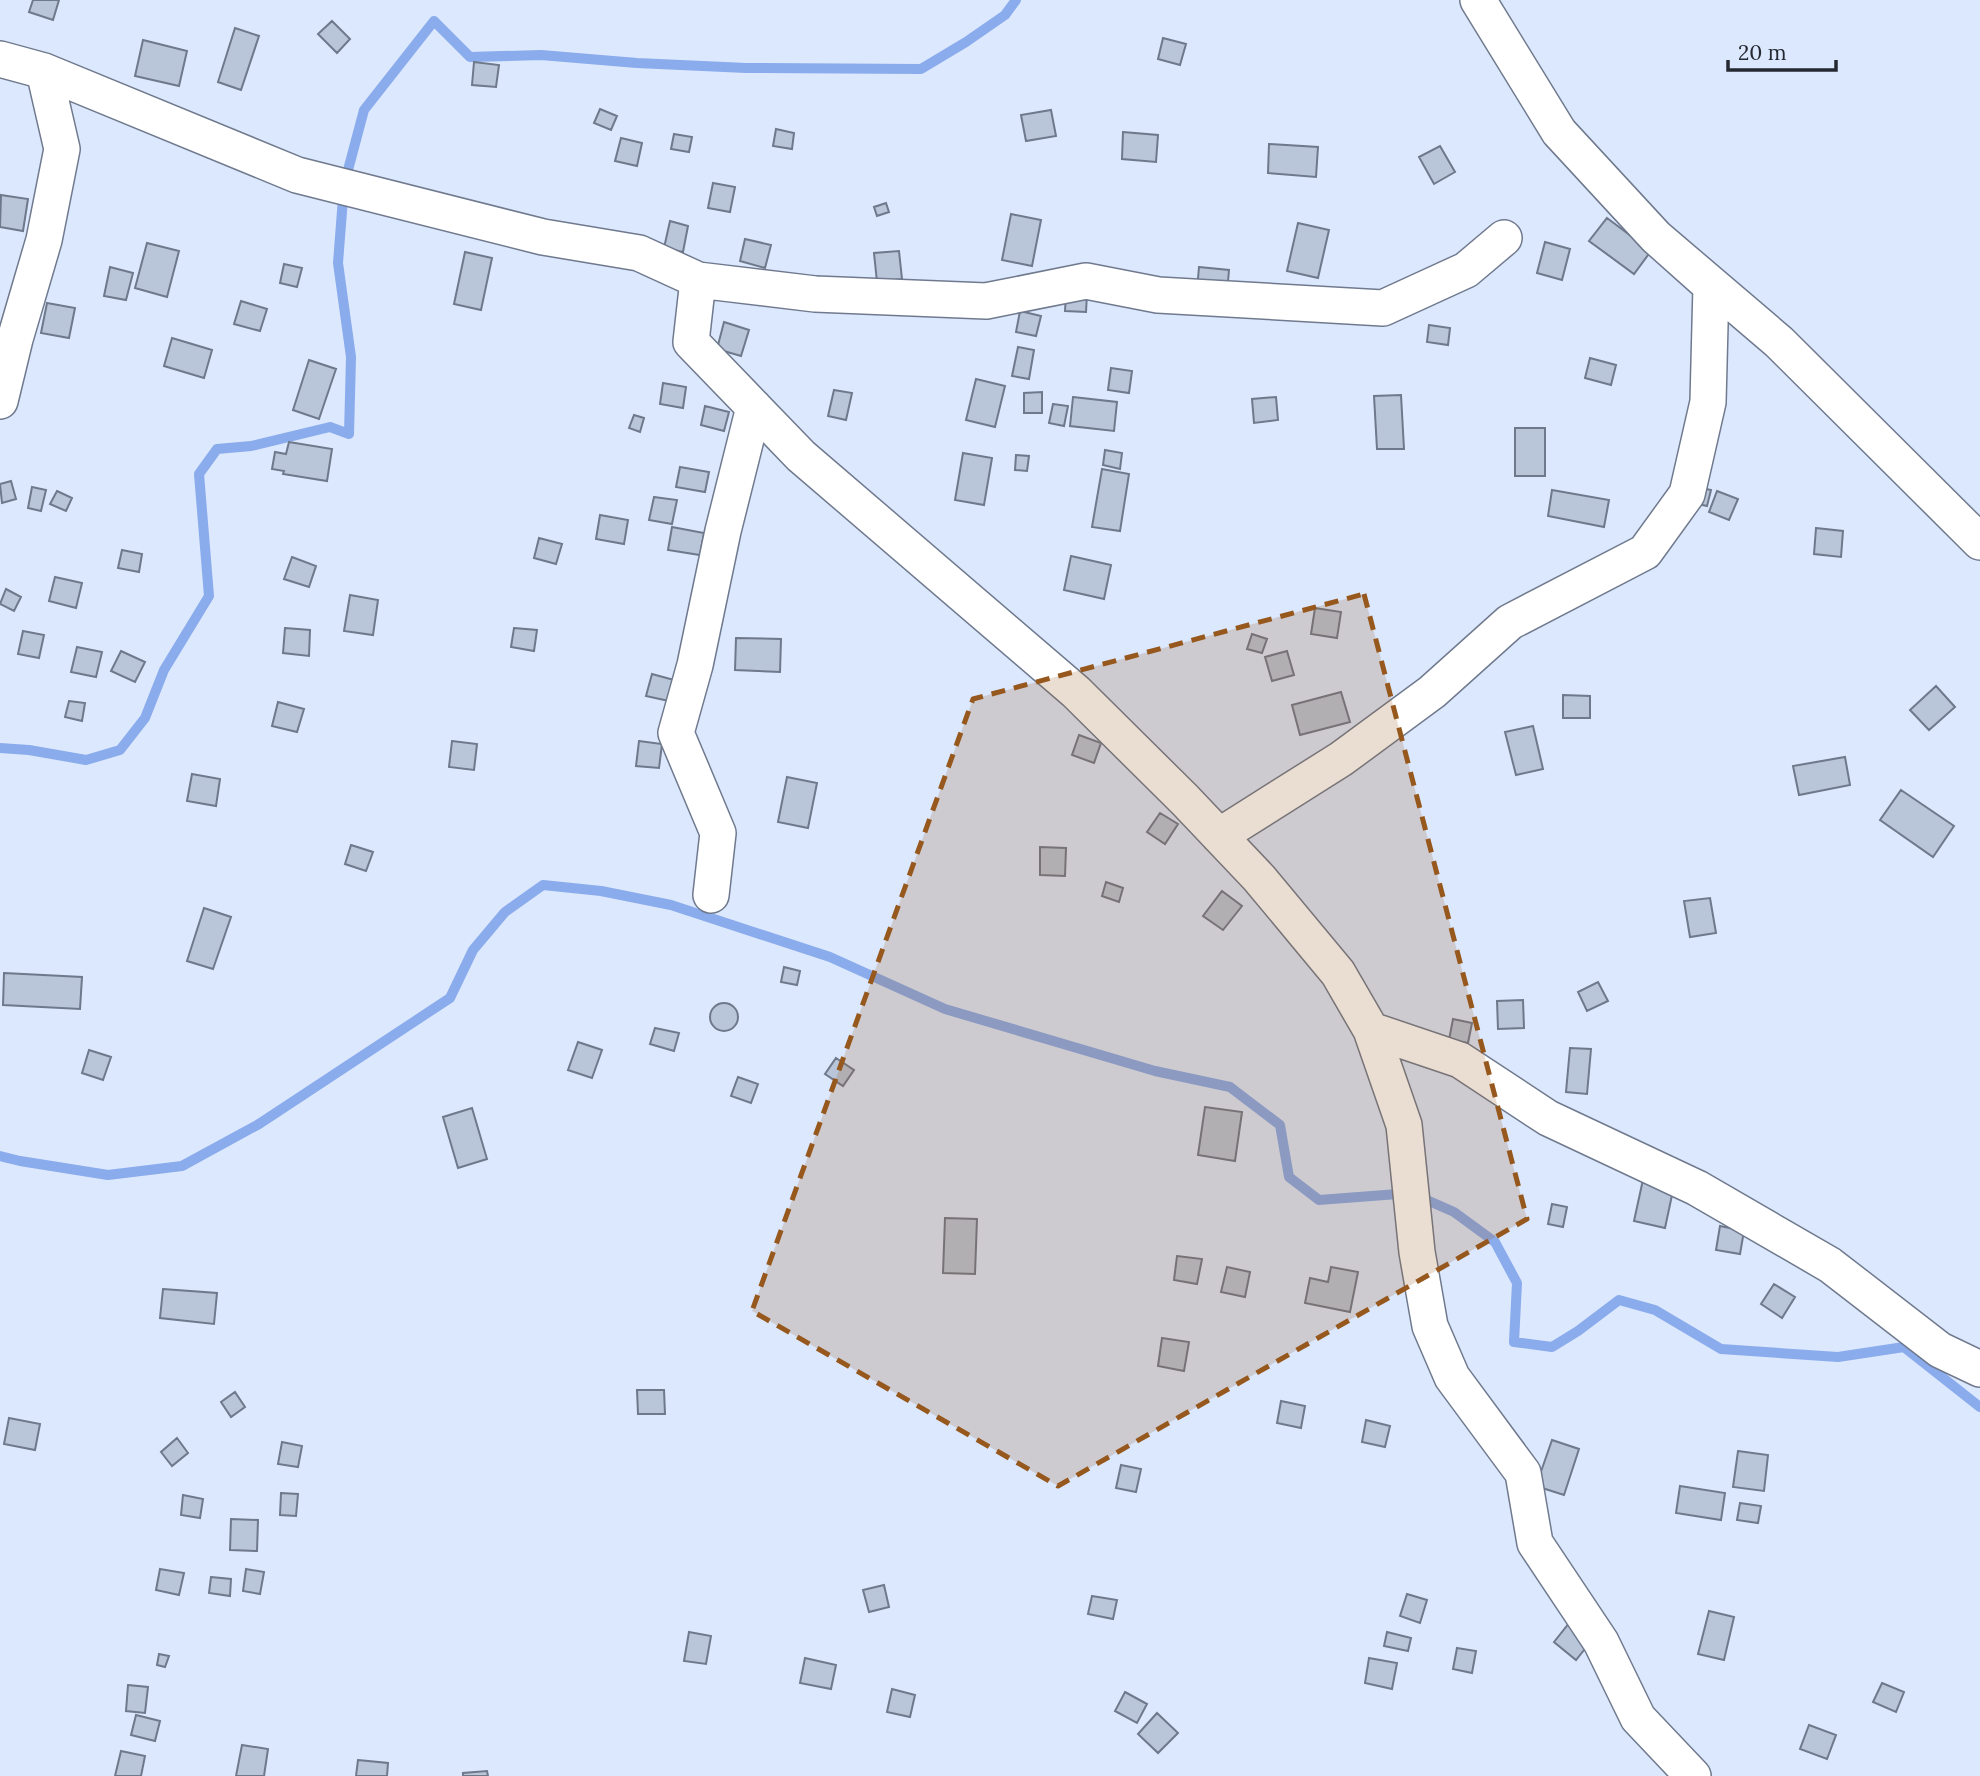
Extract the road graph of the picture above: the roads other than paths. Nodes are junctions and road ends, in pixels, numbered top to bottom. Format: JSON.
{"nodes":[{"id":1,"x":1478,"y":0,"type":"edge"},
{"id":2,"x":0,"y":59,"type":"edge"},
{"id":3,"x":44,"y":71,"type":"junction"},
{"id":4,"x":1656,"y":237,"type":"junction"},
{"id":5,"x":1504,"y":238,"type":"dead end"},
{"id":6,"x":698,"y":280,"type":"junction"},
{"id":7,"x":0,"y":401,"type":"edge"},
{"id":8,"x":754,"y":407,"type":"junction"},
{"id":9,"x":1980,"y":542,"type":"edge"},
{"id":10,"x":1219,"y":836,"type":"junction"},
{"id":11,"x":711,"y":895,"type":"dead end"},
{"id":12,"x":1371,"y":1030,"type":"junction"},
{"id":13,"x":1980,"y":1369,"type":"edge"},
{"id":14,"x":1693,"y":1776,"type":"edge"}],
"edges":[{"from":1,"to":4,"type":"street"},
{"from":2,"to":3,"type":"street"},
{"from":3,"to":6,"type":"street"},
{"from":3,"to":7,"type":"street"},
{"from":4,"to":9,"type":"street"},
{"from":4,"to":10,"type":"street"},
{"from":5,"to":6,"type":"street"},
{"from":6,"to":8,"type":"street"},
{"from":8,"to":10,"type":"street"},
{"from":8,"to":11,"type":"street"},
{"from":10,"to":12,"type":"street"},
{"from":12,"to":13,"type":"street"},
{"from":12,"to":14,"type":"street"}]}
